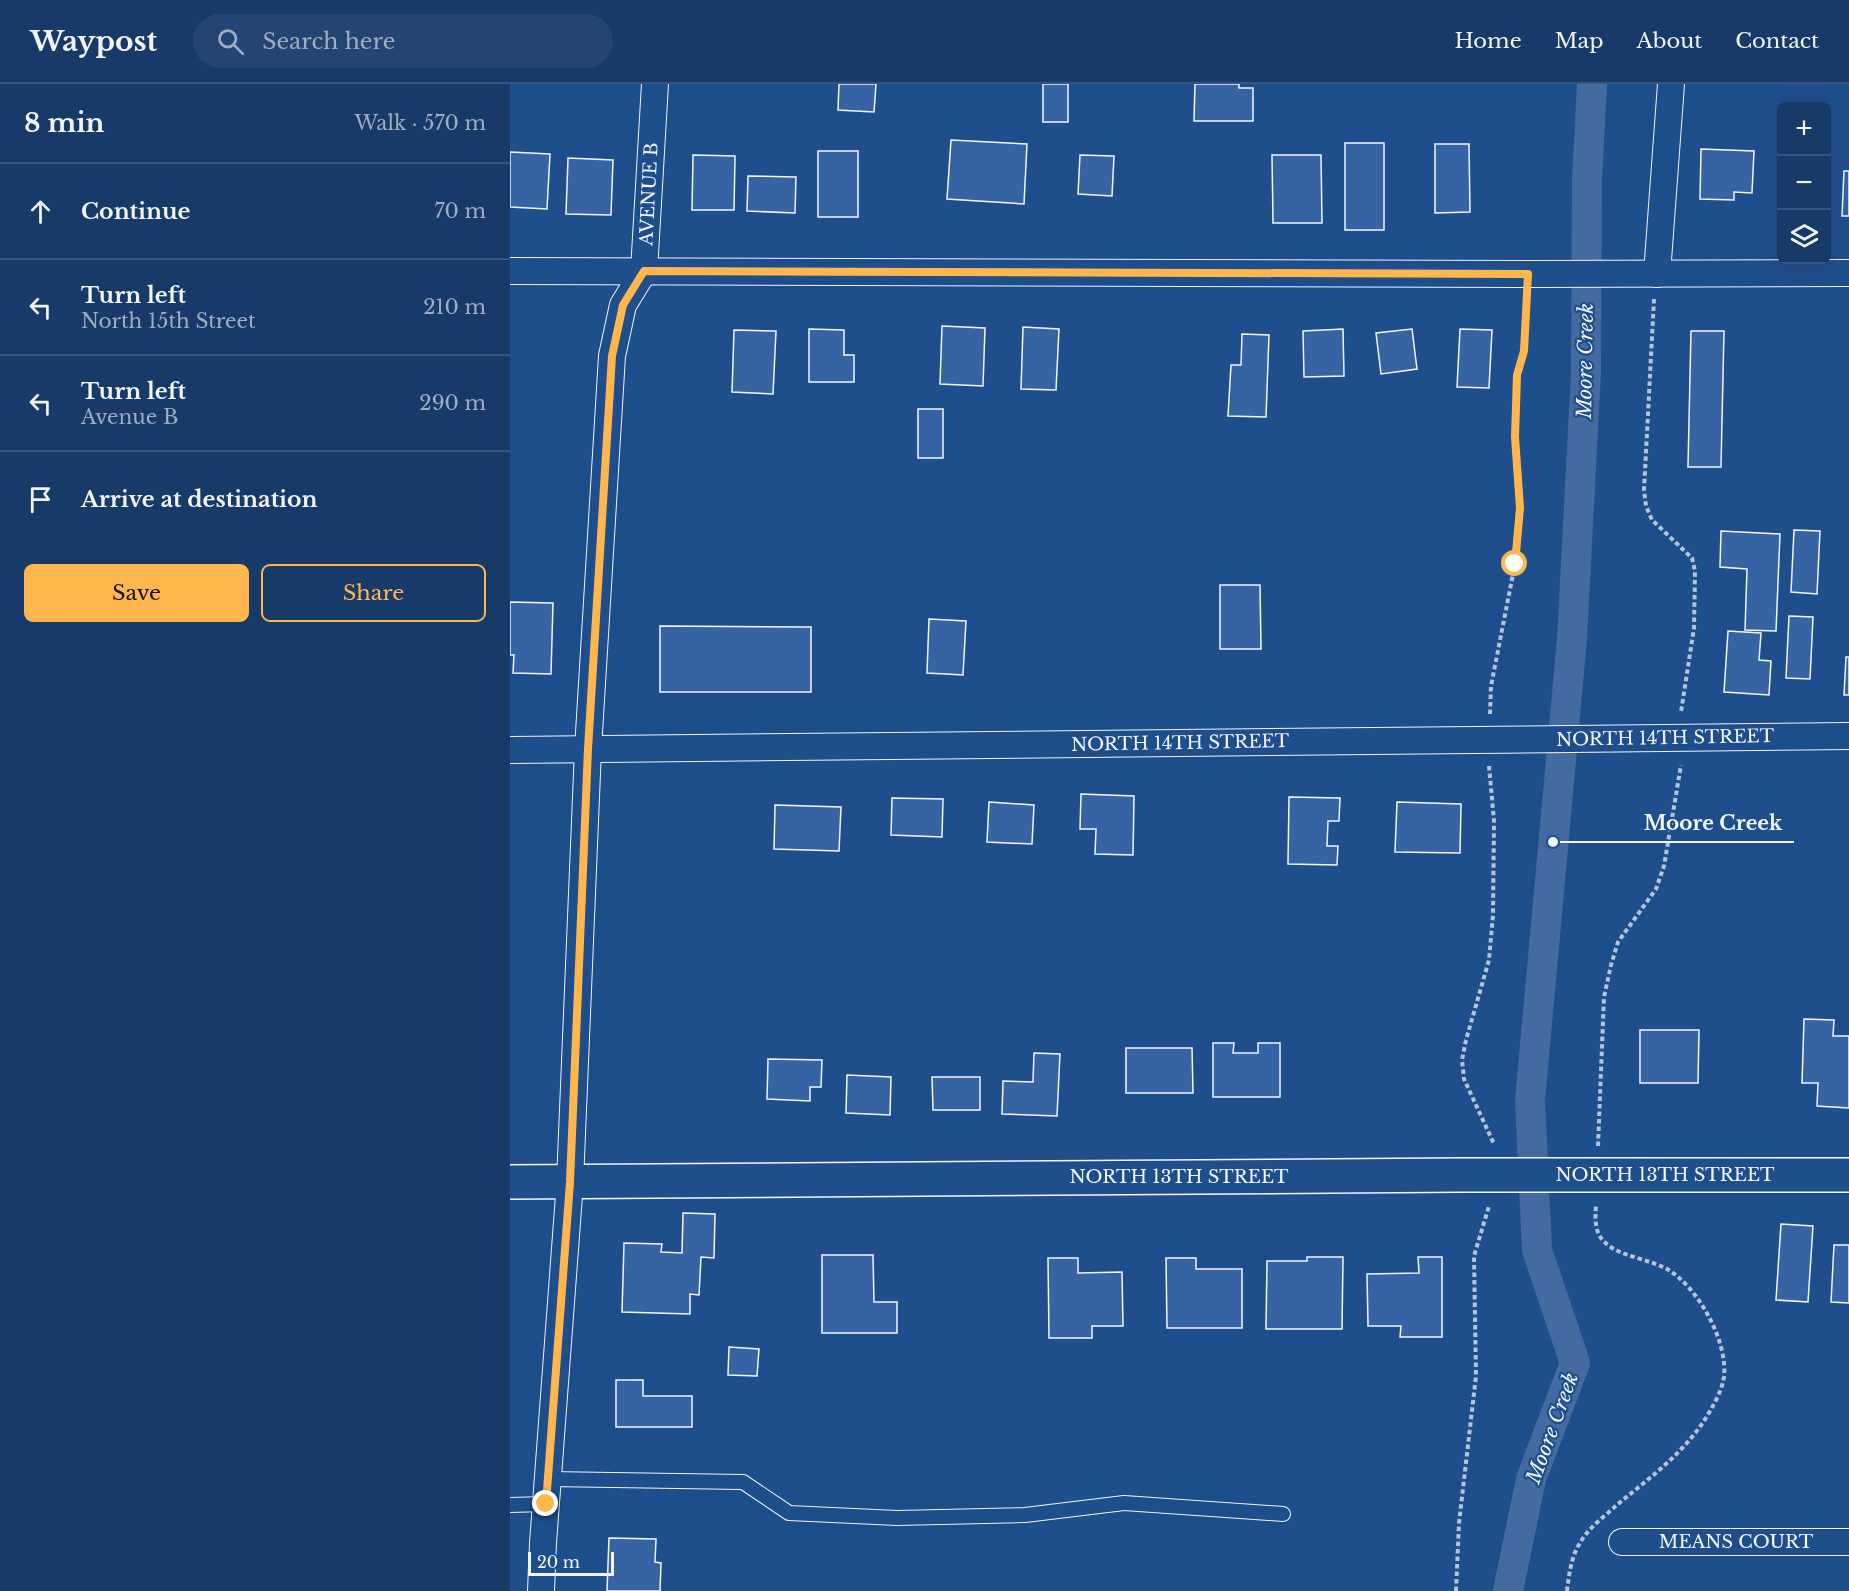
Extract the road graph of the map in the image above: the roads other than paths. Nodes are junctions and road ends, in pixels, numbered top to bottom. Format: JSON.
{"nodes":[{"id":1,"x":655,"y":84,"type":"edge"},
{"id":2,"x":1671,"y":84,"type":"edge"},
{"id":3,"x":510,"y":271,"type":"edge"},
{"id":4,"x":644,"y":271,"type":"junction"},
{"id":5,"x":1849,"y":273,"type":"edge"},
{"id":6,"x":1656,"y":286,"type":"junction"},
{"id":7,"x":1849,"y":736,"type":"edge"},
{"id":8,"x":588,"y":749,"type":"junction"},
{"id":9,"x":510,"y":750,"type":"edge"},
{"id":10,"x":1849,"y":1175,"type":"edge"},
{"id":11,"x":510,"y":1182,"type":"edge"},
{"id":12,"x":570,"y":1182,"type":"junction"},
{"id":13,"x":547,"y":1492,"type":"junction"},
{"id":14,"x":510,"y":1505,"type":"edge"},
{"id":15,"x":1283,"y":1514,"type":"dead end"},
{"id":16,"x":1623,"y":1542,"type":"dead end"},
{"id":17,"x":1849,"y":1542,"type":"edge"},
{"id":18,"x":541,"y":1591,"type":"edge"}],
"edges":[{"from":1,"to":4,"type":"street","name":"AVENUE B"},
{"from":2,"to":6,"type":"street"},
{"from":3,"to":4,"type":"street"},
{"from":4,"to":6,"type":"street"},
{"from":4,"to":8,"type":"street","name":"AVENUE B"},
{"from":5,"to":6,"type":"street"},
{"from":7,"to":8,"type":"street","name":"NORTH 14TH STREET"},
{"from":8,"to":9,"type":"street","name":"NORTH 14TH STREET"},
{"from":8,"to":12,"type":"street","name":"AVENUE B"},
{"from":10,"to":12,"type":"street","name":"NORTH 13TH STREET"},
{"from":11,"to":12,"type":"street","name":"NORTH 13TH STREET"},
{"from":12,"to":13,"type":"street","name":"AVENUE B"},
{"from":13,"to":14,"type":"lane"},
{"from":13,"to":15,"type":"lane"},
{"from":13,"to":18,"type":"street","name":"AVENUE B"},
{"from":16,"to":17,"type":"street","name":"MEANS COURT"}]}
